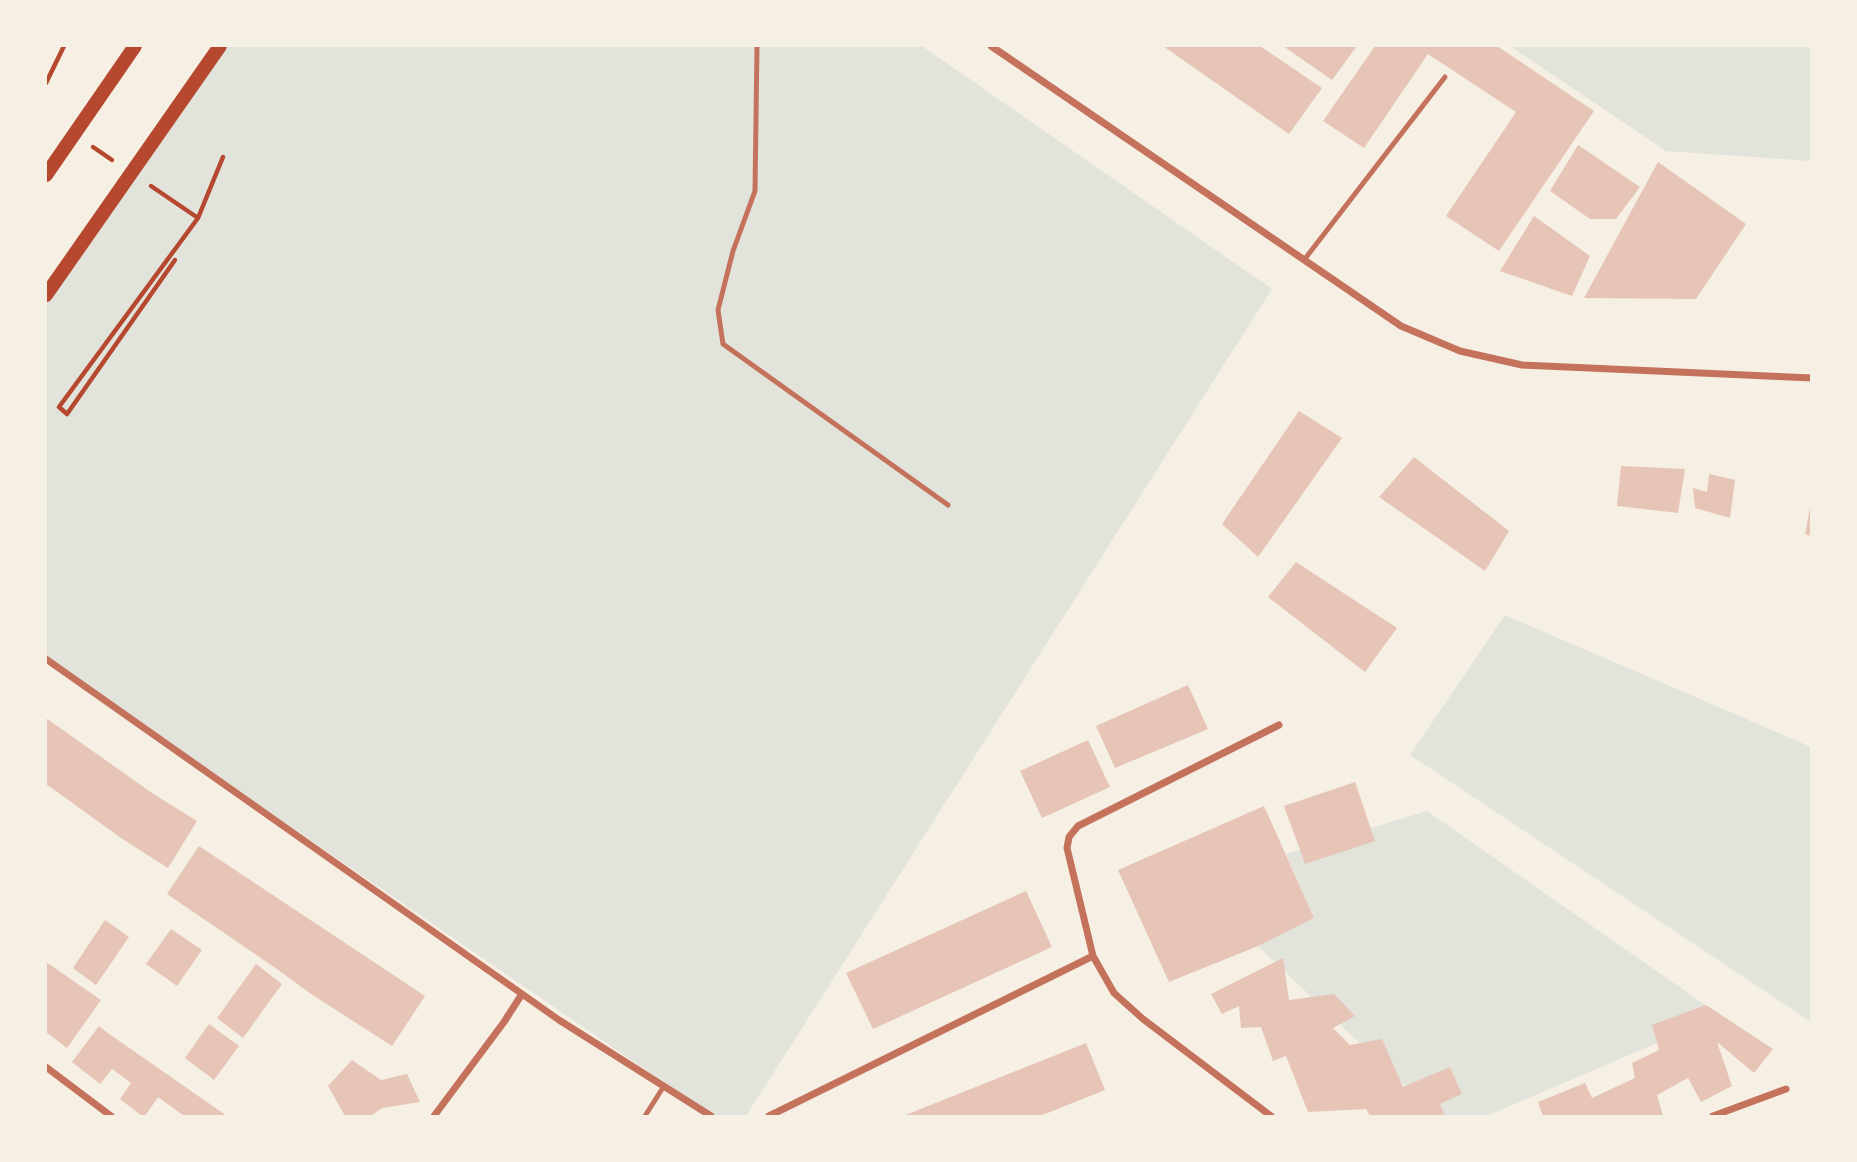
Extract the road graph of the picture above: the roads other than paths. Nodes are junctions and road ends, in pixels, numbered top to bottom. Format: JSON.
{"nodes":[{"id":1,"x":135,"y":46,"type":"edge"},
{"id":2,"x":220,"y":46,"type":"edge"},
{"id":3,"x":757,"y":46,"type":"edge"},
{"id":4,"x":991,"y":46,"type":"edge"},
{"id":5,"x":1445,"y":77,"type":"dead end"},
{"id":6,"x":46,"y":174,"type":"edge"},
{"id":7,"x":1304,"y":260,"type":"junction"},
{"id":8,"x":46,"y":295,"type":"edge"},
{"id":9,"x":1811,"y":378,"type":"edge"},
{"id":10,"x":948,"y":505,"type":"dead end"},
{"id":11,"x":46,"y":659,"type":"edge"},
{"id":12,"x":1279,"y":725,"type":"dead end"},
{"id":13,"x":1093,"y":956,"type":"junction"},
{"id":14,"x":522,"y":994,"type":"junction"},
{"id":15,"x":46,"y":1067,"type":"edge"},
{"id":16,"x":664,"y":1086,"type":"junction"},
{"id":17,"x":1786,"y":1089,"type":"dead end"},
{"id":18,"x":111,"y":1116,"type":"edge"},
{"id":19,"x":434,"y":1116,"type":"edge"},
{"id":20,"x":646,"y":1116,"type":"edge"},
{"id":21,"x":711,"y":1116,"type":"edge"},
{"id":22,"x":769,"y":1116,"type":"edge"},
{"id":23,"x":1271,"y":1116,"type":"edge"},
{"id":24,"x":1713,"y":1116,"type":"edge"}],
"edges":[{"from":1,"to":6,"type":"main road"},
{"from":2,"to":8,"type":"main road"},
{"from":3,"to":10,"type":"lane"},
{"from":4,"to":7,"type":"street"},
{"from":5,"to":7,"type":"lane"},
{"from":7,"to":9,"type":"street"},
{"from":11,"to":14,"type":"street"},
{"from":12,"to":13,"type":"street"},
{"from":13,"to":22,"type":"street"},
{"from":13,"to":23,"type":"street"},
{"from":14,"to":16,"type":"street"},
{"from":14,"to":19,"type":"street"},
{"from":15,"to":18,"type":"street"},
{"from":16,"to":20,"type":"lane"},
{"from":16,"to":21,"type":"street"},
{"from":17,"to":24,"type":"street"}]}
